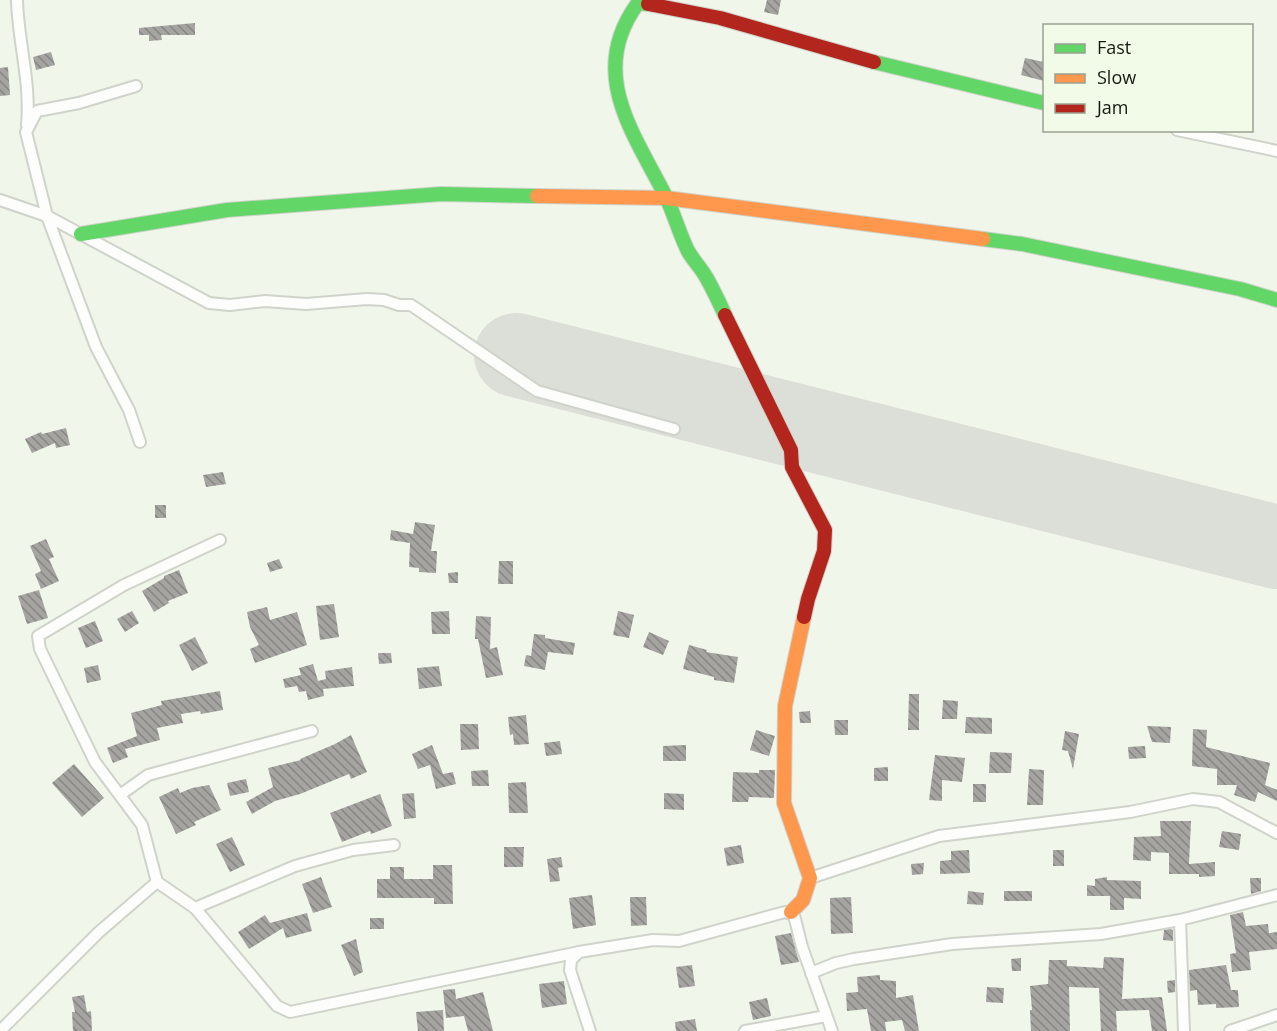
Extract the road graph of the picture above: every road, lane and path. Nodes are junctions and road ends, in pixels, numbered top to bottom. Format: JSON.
{"nodes":[{"id":1,"x":17,"y":0,"type":"edge"},
{"id":2,"x":136,"y":86,"type":"dead end"},
{"id":3,"x":1043,"y":103,"type":"edge"},
{"id":4,"x":27,"y":132,"type":"junction"},
{"id":5,"x":1186,"y":132,"type":"edge"},
{"id":6,"x":1277,"y":152,"type":"edge"},
{"id":7,"x":666,"y":198,"type":"junction"},
{"id":8,"x":0,"y":200,"type":"edge"},
{"id":9,"x":47,"y":216,"type":"junction"},
{"id":10,"x":81,"y":234,"type":"junction"},
{"id":11,"x":1277,"y":300,"type":"edge"},
{"id":12,"x":674,"y":429,"type":"dead end"},
{"id":13,"x":140,"y":442,"type":"dead end"},
{"id":14,"x":220,"y":540,"type":"dead end"},
{"id":15,"x":312,"y":731,"type":"dead end"},
{"id":16,"x":120,"y":795,"type":"junction"},
{"id":17,"x":1277,"y":833,"type":"edge"},
{"id":18,"x":394,"y":845,"type":"dead end"},
{"id":19,"x":810,"y":878,"type":"junction"},
{"id":20,"x":157,"y":882,"type":"junction"},
{"id":21,"x":1277,"y":895,"type":"edge"},
{"id":22,"x":195,"y":908,"type":"junction"},
{"id":23,"x":791,"y":912,"type":"junction"},
{"id":24,"x":1180,"y":920,"type":"junction"},
{"id":25,"x":579,"y":952,"type":"junction"},
{"id":26,"x":811,"y":973,"type":"junction"},
{"id":27,"x":1277,"y":1015,"type":"edge"},
{"id":28,"x":826,"y":1016,"type":"junction"},
{"id":29,"x":0,"y":1031,"type":"edge"},
{"id":30,"x":590,"y":1031,"type":"edge"},
{"id":31,"x":745,"y":1031,"type":"edge"},
{"id":32,"x":832,"y":1031,"type":"edge"},
{"id":33,"x":1184,"y":1031,"type":"edge"},
{"id":34,"x":1230,"y":1031,"type":"edge"}],
"edges":[{"from":1,"to":4,"type":"street"},
{"from":2,"to":4,"type":"street"},
{"from":3,"to":7,"type":"street"},
{"from":4,"to":9,"type":"street"},
{"from":5,"to":6,"type":"street"},
{"from":7,"to":10,"type":"street"},
{"from":7,"to":11,"type":"street"},
{"from":7,"to":19,"type":"street"},
{"from":8,"to":9,"type":"street"},
{"from":9,"to":10,"type":"street"},
{"from":9,"to":13,"type":"street"},
{"from":10,"to":12,"type":"street"},
{"from":14,"to":16,"type":"street"},
{"from":15,"to":16,"type":"street"},
{"from":16,"to":20,"type":"street"},
{"from":17,"to":19,"type":"street"},
{"from":18,"to":22,"type":"street"},
{"from":19,"to":23,"type":"street"},
{"from":20,"to":22,"type":"street"},
{"from":20,"to":29,"type":"street"},
{"from":21,"to":24,"type":"street"},
{"from":22,"to":25,"type":"street"},
{"from":23,"to":25,"type":"street"},
{"from":23,"to":26,"type":"street"},
{"from":24,"to":26,"type":"street"},
{"from":24,"to":33,"type":"street"},
{"from":25,"to":30,"type":"street"},
{"from":26,"to":28,"type":"street"},
{"from":27,"to":34,"type":"street"},
{"from":28,"to":31,"type":"street"},
{"from":28,"to":32,"type":"street"}]}
